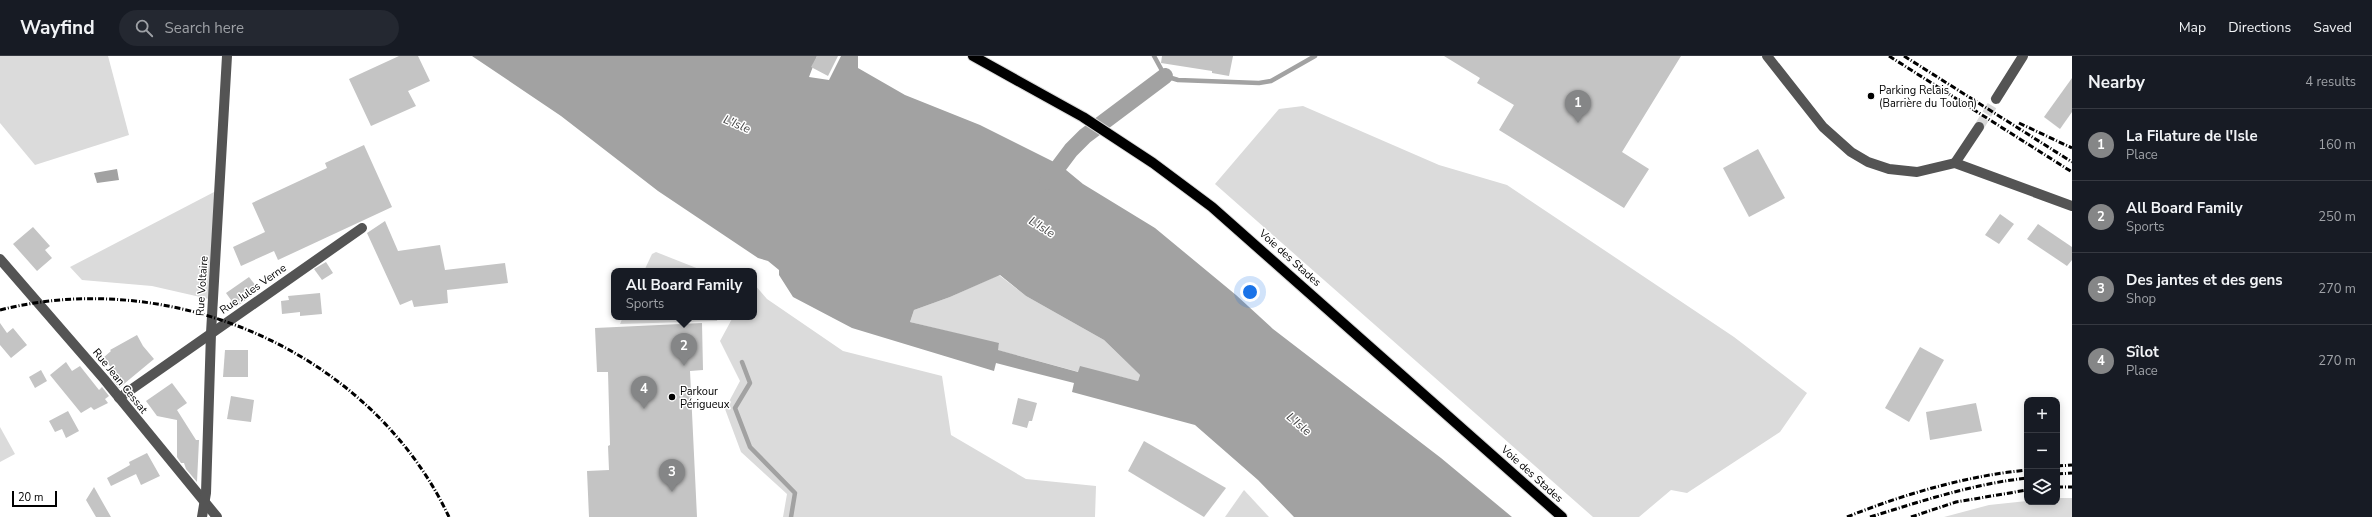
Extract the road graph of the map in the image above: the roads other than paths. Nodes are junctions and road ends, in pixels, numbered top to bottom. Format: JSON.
{"nodes":[{"id":1,"x":227,"y":56,"type":"edge"},
{"id":2,"x":973,"y":56,"type":"edge"},
{"id":3,"x":1767,"y":56,"type":"edge"},
{"id":4,"x":2023,"y":56,"type":"edge"},
{"id":5,"x":1996,"y":99,"type":"tunnel mouth"},
{"id":6,"x":1978,"y":127,"type":"tunnel mouth"},
{"id":7,"x":1955,"y":163,"type":"junction"},
{"id":8,"x":2072,"y":206,"type":"edge"},
{"id":9,"x":362,"y":228,"type":"dead end"},
{"id":10,"x":1,"y":261,"type":"edge"},
{"id":11,"x":211,"y":333,"type":"junction"},
{"id":12,"x":119,"y":398,"type":"junction"},
{"id":13,"x":205,"y":503,"type":"junction"},
{"id":14,"x":202,"y":517,"type":"edge"},
{"id":15,"x":217,"y":517,"type":"edge"},
{"id":16,"x":1562,"y":517,"type":"edge"}],
"edges":[{"from":1,"to":11,"type":"street","name":"Rue Voltaire"},
{"from":2,"to":16,"type":"main road","name":"Voie des Stades"},
{"from":3,"to":7,"type":"street"},
{"from":4,"to":5,"type":"street"},
{"from":6,"to":7,"type":"street"},
{"from":7,"to":8,"type":"street"},
{"from":9,"to":11,"type":"street","name":"Rue Jules Verne"},
{"from":10,"to":12,"type":"street","name":"Rue Jean Cessat"},
{"from":11,"to":12,"type":"street","name":"Rue Jules Verne"},
{"from":11,"to":13,"type":"street","name":"Rue Voltaire"},
{"from":12,"to":13,"type":"street","name":"Rue Jean Cessat"},
{"from":13,"to":14,"type":"street","name":"Rue Voltaire"},
{"from":13,"to":15,"type":"street","name":"Rue Jean Cessat"}]}
